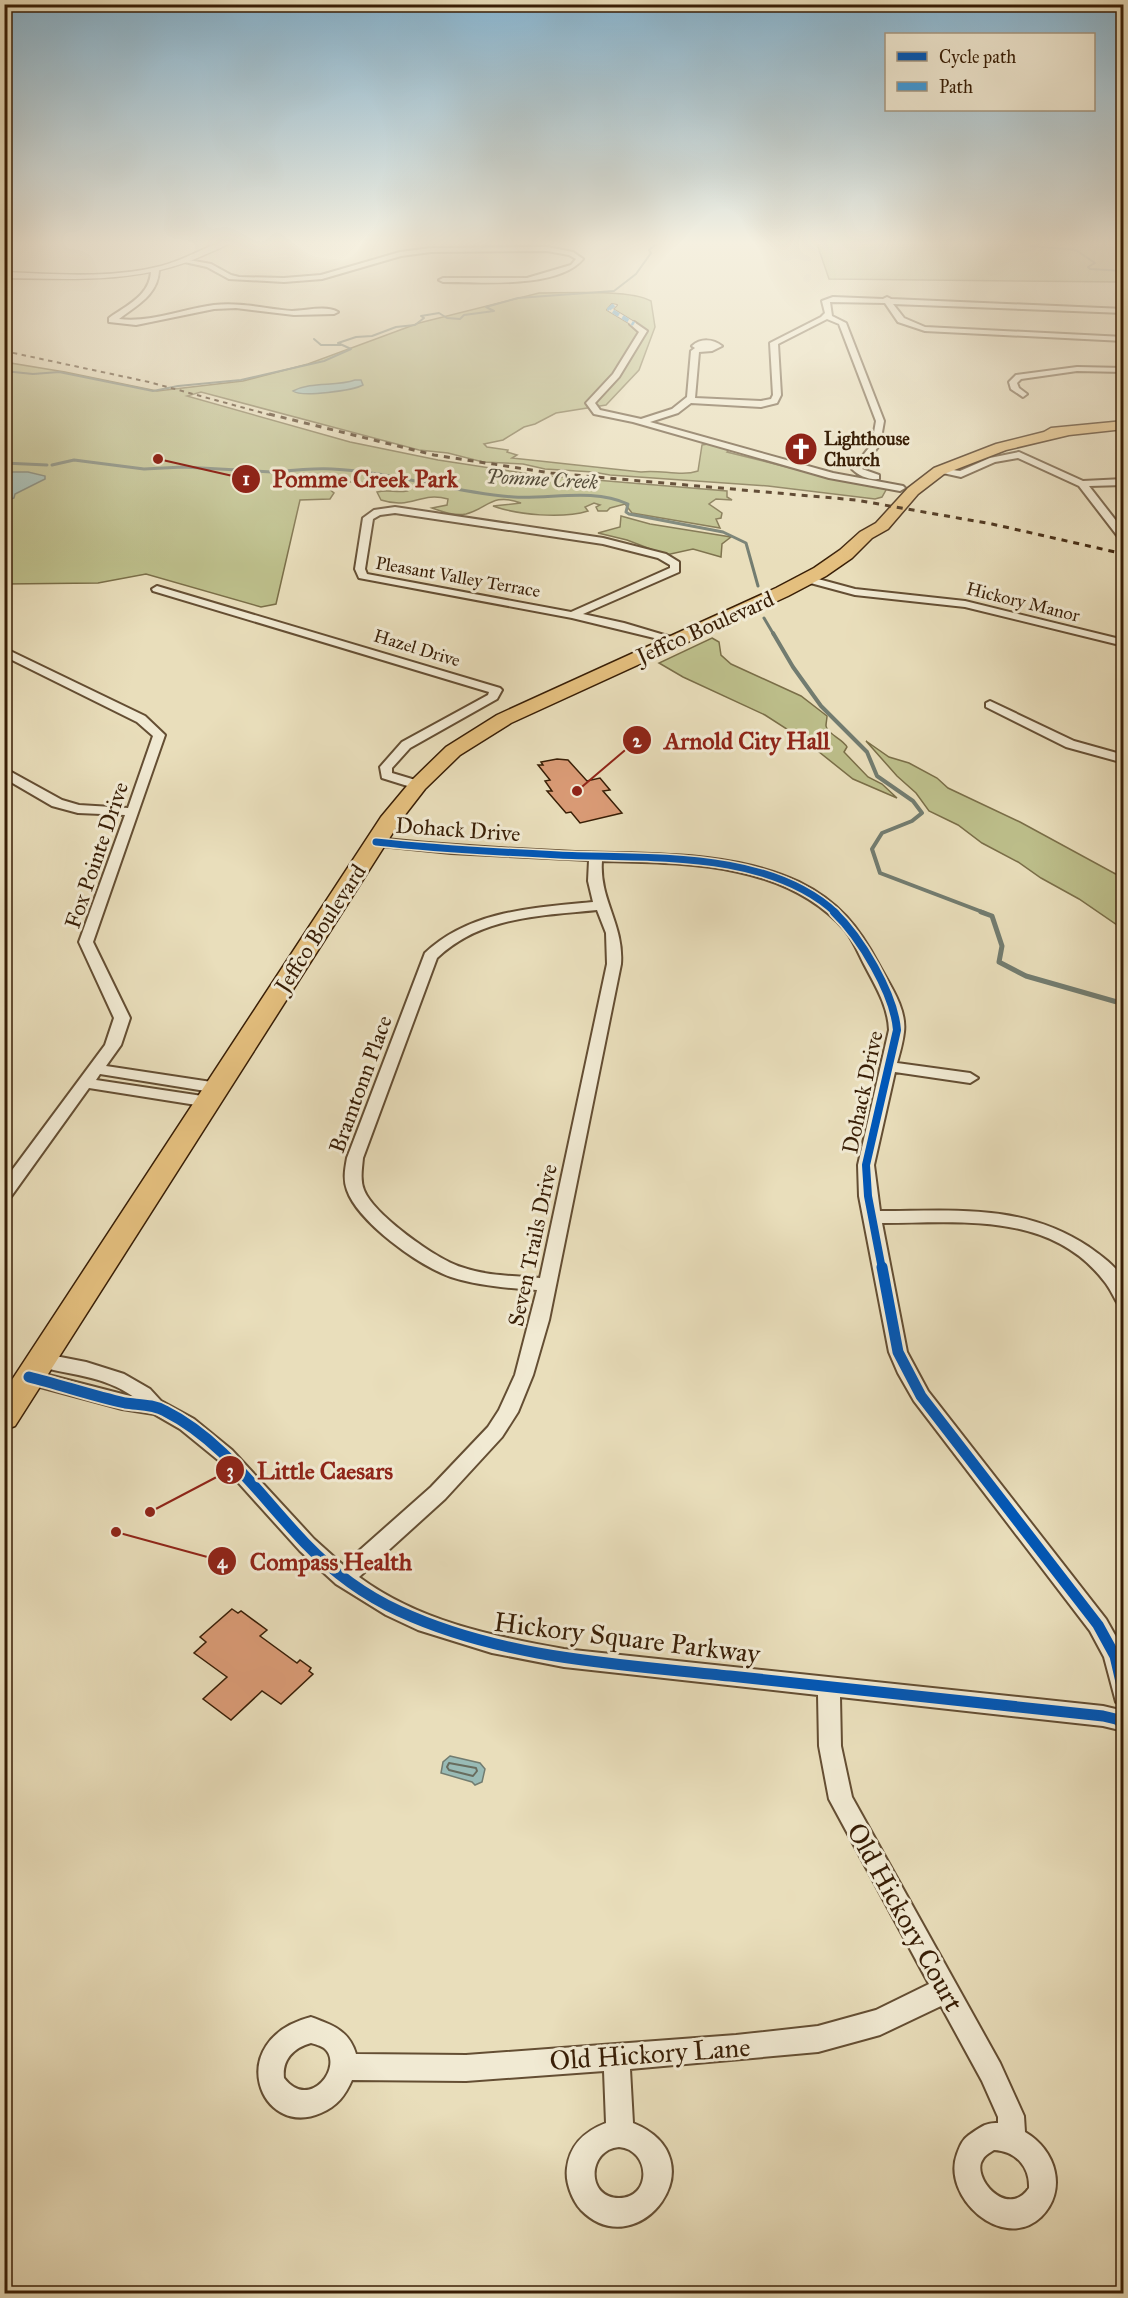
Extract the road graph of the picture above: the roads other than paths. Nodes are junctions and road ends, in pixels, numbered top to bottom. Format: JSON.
{"nodes":[{"id":1,"x":631,"y":351,"type":"edge"},
{"id":2,"x":696,"y":351,"type":"edge"},
{"id":3,"x":774,"y":351,"type":"edge"},
{"id":4,"x":853,"y":351,"type":"edge"},
{"id":5,"x":1124,"y":370,"type":"edge"},
{"id":6,"x":1023,"y":394,"type":"dead end"},
{"id":7,"x":690,"y":400,"type":"junction"},
{"id":8,"x":657,"y":420,"type":"junction"},
{"id":9,"x":1124,"y":425,"type":"edge"},
{"id":10,"x":1070,"y":430,"type":"junction"},
{"id":11,"x":939,"y":471,"type":"junction"},
{"id":12,"x":1124,"y":482,"type":"edge"},
{"id":13,"x":1083,"y":484,"type":"junction"},
{"id":14,"x":903,"y":485,"type":"junction"},
{"id":15,"x":866,"y":535,"type":"junction"},
{"id":16,"x":1122,"y":536,"type":"dead end"},
{"id":17,"x":802,"y":582,"type":"junction"},
{"id":18,"x":157,"y":589,"type":"dead end"},
{"id":19,"x":572,"y":615,"type":"junction"},
{"id":20,"x":675,"y":640,"type":"junction"},
{"id":21,"x":1124,"y":644,"type":"edge"},
{"id":22,"x":6,"y":653,"type":"edge"},
{"id":23,"x":990,"y":705,"type":"dead end"},
{"id":24,"x":1124,"y":759,"type":"edge"},
{"id":25,"x":4,"y":772,"type":"edge"},
{"id":26,"x":417,"y":785,"type":"junction"},
{"id":27,"x":132,"y":812,"type":"junction"},
{"id":28,"x":376,"y":842,"type":"junction"},
{"id":29,"x":596,"y":856,"type":"junction"},
{"id":30,"x":603,"y":905,"type":"junction"},
{"id":31,"x":888,"y":1066,"type":"junction"},
{"id":32,"x":96,"y":1069,"type":"junction"},
{"id":33,"x":970,"y":1078,"type":"dead end"},
{"id":34,"x":86,"y":1083,"type":"junction"},
{"id":35,"x":213,"y":1095,"type":"junction"},
{"id":36,"x":4,"y":1194,"type":"edge"},
{"id":37,"x":873,"y":1217,"type":"junction"},
{"id":38,"x":547,"y":1285,"type":"junction"},
{"id":39,"x":1124,"y":1300,"type":"edge"},
{"id":40,"x":35,"y":1368,"type":"junction"},
{"id":41,"x":4,"y":1418,"type":"edge"},
{"id":42,"x":344,"y":1578,"type":"junction"},
{"id":43,"x":829,"y":1685,"type":"junction"},
{"id":44,"x":1124,"y":1695,"type":"edge"},
{"id":45,"x":1124,"y":1721,"type":"edge"},
{"id":46,"x":945,"y":1990,"type":"junction"},
{"id":47,"x":616,"y":2056,"type":"junction"},
{"id":48,"x":345,"y":2067,"type":"dead end"},
{"id":49,"x":620,"y":2133,"type":"dead end"},
{"id":50,"x":1012,"y":2139,"type":"dead end"}],
"edges":[{"from":1,"to":8,"type":"street"},
{"from":2,"to":7,"type":"street"},
{"from":3,"to":7,"type":"street"},
{"from":4,"to":14,"type":"street"},
{"from":5,"to":6,"type":"street"},
{"from":7,"to":8,"type":"street"},
{"from":8,"to":14,"type":"street"},
{"from":9,"to":10,"type":"main road","name":"Jeffco Boulevard"},
{"from":10,"to":11,"type":"main road","name":"Jeffco Boulevard"},
{"from":10,"to":14,"type":"main road","name":"Jeffco Boulevard"},
{"from":11,"to":13,"type":"street"},
{"from":11,"to":15,"type":"main road","name":"Jeffco Boulevard"},
{"from":12,"to":13,"type":"street"},
{"from":13,"to":16,"type":"street"},
{"from":14,"to":15,"type":"main road","name":"Jeffco Boulevard"},
{"from":15,"to":17,"type":"main road","name":"Jeffco Boulevard"},
{"from":17,"to":20,"type":"main road","name":"Jeffco Boulevard"},
{"from":17,"to":21,"type":"street","name":"Hickory Manor"},
{"from":18,"to":26,"type":"street","name":"Hazel Drive"},
{"from":19,"to":19,"type":"street","name":"Pleasant Valley Terrace"},
{"from":19,"to":20,"type":"street","name":"Pleasant Valley Terrace"},
{"from":20,"to":26,"type":"main road","name":"Jeffco Boulevard"},
{"from":22,"to":27,"type":"street","name":"Fox Pointe Drive"},
{"from":23,"to":24,"type":"street"},
{"from":25,"to":27,"type":"street"},
{"from":26,"to":28,"type":"main road","name":"Jeffco Boulevard"},
{"from":27,"to":32,"type":"street","name":"Fox Pointe Drive"},
{"from":28,"to":29,"type":"street","name":"Dohack Drive"},
{"from":28,"to":35,"type":"main road","name":"Jeffco Boulevard"},
{"from":29,"to":30,"type":"street","name":"Seven Trails Drive"},
{"from":29,"to":31,"type":"street","name":"Dohack Drive"},
{"from":30,"to":38,"type":"street","name":"Seven Trails Drive"},
{"from":30,"to":38,"type":"street","name":"Bramtonn Place"},
{"from":31,"to":33,"type":"street"},
{"from":31,"to":37,"type":"street","name":"Dohack Drive"},
{"from":32,"to":34,"type":"street","name":"Fox Pointe Drive"},
{"from":32,"to":35,"type":"street"},
{"from":34,"to":35,"type":"street"},
{"from":34,"to":36,"type":"street","name":"Fox Pointe Drive"},
{"from":35,"to":40,"type":"main road","name":"Jeffco Boulevard"},
{"from":37,"to":39,"type":"street"},
{"from":37,"to":44,"type":"street","name":"Dohack Drive"},
{"from":38,"to":42,"type":"street","name":"Seven Trails Drive"},
{"from":40,"to":41,"type":"main road","name":"Jeffco Boulevard"},
{"from":40,"to":42,"type":"street","name":"Hickory Square Parkway"},
{"from":42,"to":43,"type":"street","name":"Hickory Square Parkway"},
{"from":43,"to":45,"type":"street","name":"Hickory Square Parkway"},
{"from":43,"to":46,"type":"street","name":"Old Hickory Court"},
{"from":46,"to":47,"type":"street","name":"Old Hickory Lane"},
{"from":46,"to":50,"type":"street","name":"Old Hickory Court"},
{"from":47,"to":48,"type":"street","name":"Old Hickory Lane"},
{"from":47,"to":49,"type":"street"}]}
